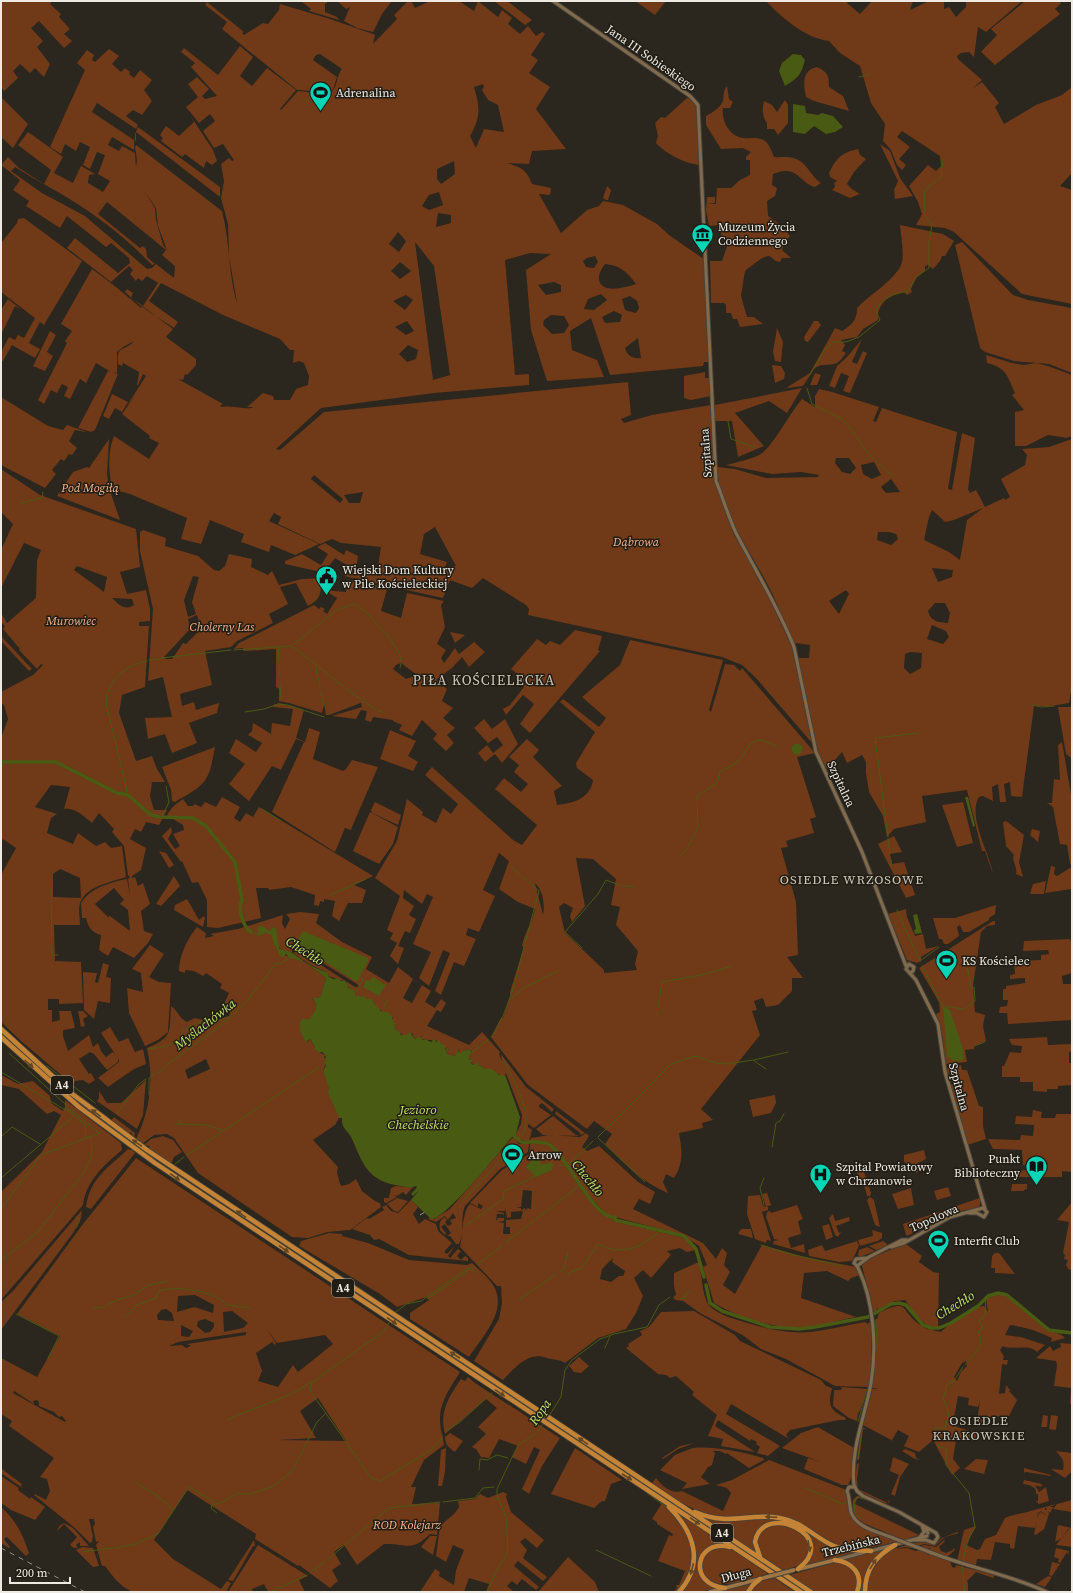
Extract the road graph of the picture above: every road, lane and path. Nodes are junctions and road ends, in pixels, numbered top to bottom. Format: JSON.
{"nodes":[{"id":1,"x":553,"y":1,"type":"edge"},
{"id":2,"x":712,"y":392,"type":"joint"},
{"id":3,"x":908,"y":965,"type":"junction"},
{"id":4,"x":912,"y":972,"type":"junction"},
{"id":5,"x":1,"y":1029,"type":"edge"},
{"id":6,"x":1,"y":1037,"type":"edge"},
{"id":7,"x":982,"y":1209,"type":"junction"},
{"id":8,"x":969,"y":1213,"type":"junction"},
{"id":9,"x":980,"y":1215,"type":"junction"},
{"id":10,"x":595,"y":1456,"type":"junction"},
{"id":11,"x":616,"y":1462,"type":"junction"},
{"id":12,"x":852,"y":1487,"type":"junction"},
{"id":13,"x":854,"y":1494,"type":"junction"},
{"id":14,"x":662,"y":1500,"type":"junction"},
{"id":15,"x":684,"y":1508,"type":"junction"},
{"id":16,"x":922,"y":1525,"type":"junction"},
{"id":17,"x":934,"y":1533,"type":"junction"},
{"id":18,"x":928,"y":1535,"type":"junction"},
{"id":19,"x":917,"y":1539,"type":"junction"},
{"id":20,"x":912,"y":1540,"type":"junction"},
{"id":21,"x":928,"y":1541,"type":"junction"},
{"id":22,"x":895,"y":1545,"type":"junction"},
{"id":23,"x":738,"y":1550,"type":"junction"},
{"id":24,"x":871,"y":1551,"type":"junction"},
{"id":25,"x":761,"y":1558,"type":"junction"},
{"id":26,"x":836,"y":1560,"type":"junction"},
{"id":27,"x":796,"y":1570,"type":"junction"},
{"id":28,"x":767,"y":1577,"type":"joint"},
{"id":29,"x":760,"y":1579,"type":"junction"},
{"id":30,"x":791,"y":1586,"type":"junction"},
{"id":31,"x":725,"y":1588,"type":"junction"},
{"id":32,"x":679,"y":1592,"type":"edge"},
{"id":33,"x":710,"y":1592,"type":"edge"},
{"id":34,"x":748,"y":1592,"type":"edge"},
{"id":35,"x":797,"y":1592,"type":"edge"},
{"id":36,"x":801,"y":1592,"type":"edge"},
{"id":37,"x":811,"y":1592,"type":"edge"},
{"id":38,"x":857,"y":1592,"type":"edge"},
{"id":39,"x":865,"y":1592,"type":"edge"},
{"id":40,"x":1047,"y":1592,"type":"edge"}],
"edges":[{"from":1,"to":2,"type":"main road","name":"Jana III Sobieskiego"},
{"from":2,"to":3,"type":"main road","name":"Szpitalna"},
{"from":3,"to":4,"type":"main road"},
{"from":3,"to":4,"type":"main road"},
{"from":4,"to":7,"type":"main road","name":"Szpitalna"},
{"from":11,"to":5,"type":"highway","number":"A4","one_way":true},
{"from":6,"to":10,"type":"highway","number":"A4","one_way":true},
{"from":7,"to":8,"type":"main road","name":"Topolowa"},
{"from":7,"to":9,"type":"main road","name":"Szpitalna"},
{"from":7,"to":9,"type":"main road"},
{"from":8,"to":9,"type":"main road","name":"Topolowa"},
{"from":8,"to":12,"type":"main road","name":"Topolowa"},
{"from":10,"to":11,"type":"highway","number":"A4"},
{"from":10,"to":14,"type":"highway","number":"A4","one_way":true},
{"from":11,"to":15,"type":"highway","number":"A4"},
{"from":12,"to":13,"type":"main road"},
{"from":12,"to":13,"type":"main road"},
{"from":13,"to":16,"type":"main road"},
{"from":13,"to":40,"type":"main road","bridge":true},
{"from":14,"to":23,"type":"highway","number":"A4","one_way":true},
{"from":14,"to":32,"type":"highway","one_way":true},
{"from":24,"to":15,"type":"highway","one_way":true},
{"from":15,"to":25,"type":"highway","number":"A4"},
{"from":16,"to":17,"type":"main road"},
{"from":16,"to":18,"type":"main road"},
{"from":16,"to":19,"type":"main road"},
{"from":17,"to":18,"type":"main road"},
{"from":17,"to":21,"type":"main road"},
{"from":18,"to":19,"type":"main road","name":"Trzebińska"},
{"from":18,"to":21,"type":"main road"},
{"from":19,"to":20,"type":"main road","name":"Trzebińska"},
{"from":20,"to":21,"type":"main road","name":"Trzebińska"},
{"from":20,"to":22,"type":"main road","name":"Trzebińska"},
{"from":22,"to":24,"type":"main road","name":"Trzebińska"},
{"from":39,"to":22,"type":"highway","one_way":true},
{"from":23,"to":30,"type":"highway","number":"A4"},
{"from":23,"to":31,"type":"highway"},
{"from":24,"to":26,"type":"main road","name":"Trzebińska"},
{"from":25,"to":27,"type":"highway","one_way":true},
{"from":25,"to":37,"type":"highway","number":"A4"},
{"from":26,"to":27,"type":"main road","name":"Trzebińska"},
{"from":26,"to":38,"type":"highway"},
{"from":27,"to":28,"type":"main road","name":"Trzebińska","bridge":true},
{"from":28,"to":29,"type":"main road","name":"Długa"},
{"from":29,"to":31,"type":"main road","name":"Długa"},
{"from":29,"to":34,"type":"highway"},
{"from":30,"to":35,"type":"highway"},
{"from":30,"to":36,"type":"highway","number":"A4"},
{"from":31,"to":33,"type":"main road","name":"Długa"}]}
